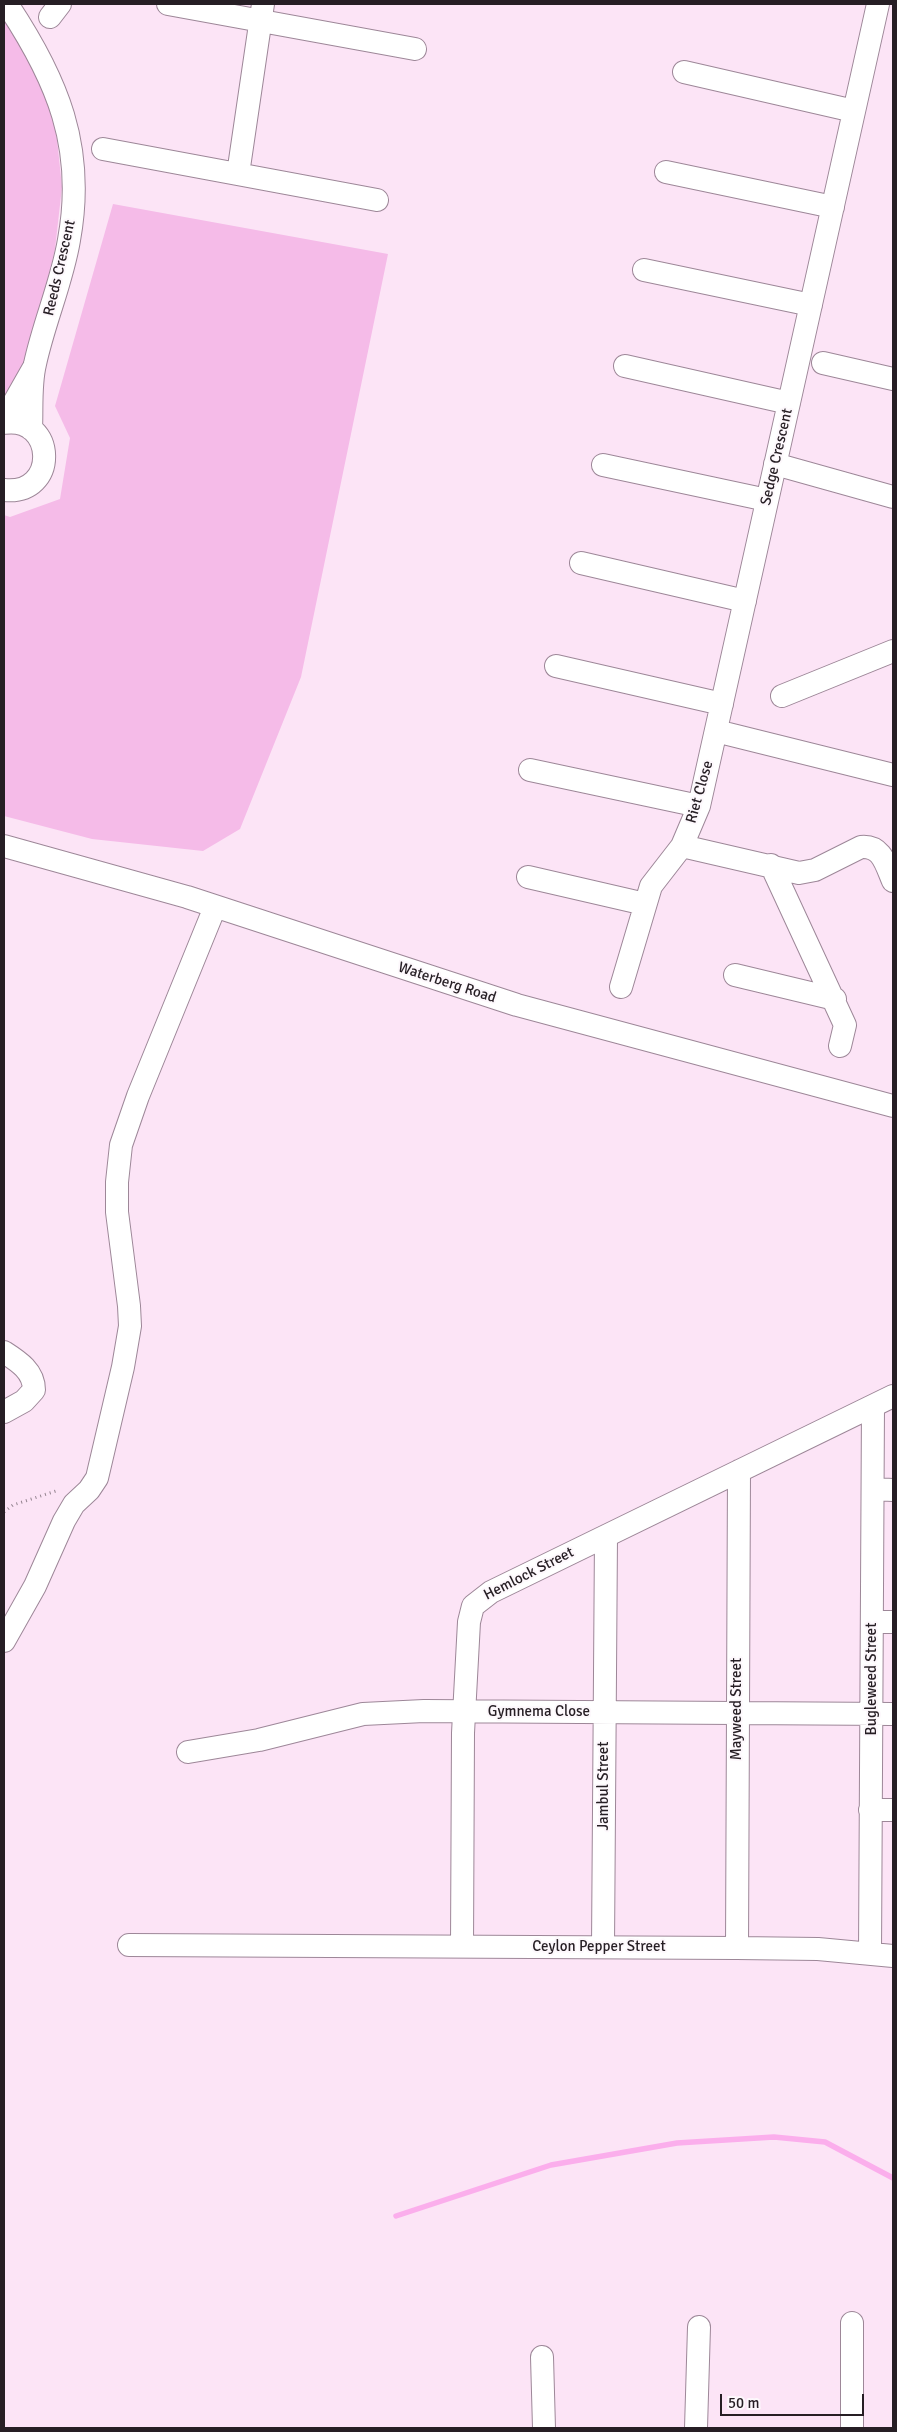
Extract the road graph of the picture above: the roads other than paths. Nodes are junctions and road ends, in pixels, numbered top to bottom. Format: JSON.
{"nodes":[{"id":1,"x":7,"y":4,"type":"edge"},
{"id":2,"x":168,"y":4,"type":"edge"},
{"id":3,"x":878,"y":4,"type":"edge"},
{"id":4,"x":262,"y":12,"type":"edge"},
{"id":5,"x":415,"y":49,"type":"dead end"},
{"id":6,"x":684,"y":72,"type":"dead end"},
{"id":7,"x":854,"y":111,"type":"junction"},
{"id":8,"x":103,"y":149,"type":"dead end"},
{"id":9,"x":666,"y":172,"type":"dead end"},
{"id":10,"x":238,"y":174,"type":"junction"},
{"id":11,"x":377,"y":200,"type":"dead end"},
{"id":12,"x":833,"y":207,"type":"junction"},
{"id":13,"x":644,"y":270,"type":"dead end"},
{"id":14,"x":811,"y":305,"type":"junction"},
{"id":15,"x":823,"y":363,"type":"dead end"},
{"id":16,"x":34,"y":366,"type":"junction"},
{"id":17,"x":624,"y":366,"type":"dead end"},
{"id":18,"x":893,"y":379,"type":"edge"},
{"id":19,"x":789,"y":403,"type":"junction"},
{"id":20,"x":4,"y":421,"type":"edge"},
{"id":21,"x":31,"y":429,"type":"junction"},
{"id":22,"x":776,"y":464,"type":"junction"},
{"id":23,"x":603,"y":465,"type":"dead end"},
{"id":24,"x":4,"y":490,"type":"edge"},
{"id":25,"x":893,"y":497,"type":"edge"},
{"id":26,"x":767,"y":500,"type":"junction"},
{"id":27,"x":581,"y":563,"type":"dead end"},
{"id":28,"x":745,"y":601,"type":"junction"},
{"id":29,"x":893,"y":650,"type":"edge"},
{"id":30,"x":556,"y":666,"type":"dead end"},
{"id":31,"x":782,"y":696,"type":"dead end"},
{"id":32,"x":722,"y":704,"type":"junction"},
{"id":33,"x":716,"y":731,"type":"junction"},
{"id":34,"x":530,"y":770,"type":"dead end"},
{"id":35,"x":893,"y":775,"type":"edge"},
{"id":36,"x":699,"y":806,"type":"junction"},
{"id":37,"x":4,"y":846,"type":"edge"},
{"id":38,"x":682,"y":846,"type":"junction"},
{"id":39,"x":771,"y":865,"type":"junction"},
{"id":40,"x":528,"y":878,"type":"dead end"},
{"id":41,"x":893,"y":881,"type":"edge"},
{"id":42,"x":645,"y":904,"type":"junction"},
{"id":43,"x":215,"y":906,"type":"junction"},
{"id":44,"x":735,"y":975,"type":"dead end"},
{"id":45,"x":621,"y":987,"type":"dead end"},
{"id":46,"x":835,"y":999,"type":"junction"},
{"id":47,"x":840,"y":1046,"type":"dead end"},
{"id":48,"x":893,"y":1106,"type":"edge"},
{"id":49,"x":4,"y":1352,"type":"edge"},
{"id":50,"x":893,"y":1396,"type":"edge"},
{"id":51,"x":873,"y":1406,"type":"junction"},
{"id":52,"x":4,"y":1412,"type":"edge"},
{"id":53,"x":739,"y":1471,"type":"junction"},
{"id":54,"x":883,"y":1489,"type":"edge"},
{"id":55,"x":606,"y":1536,"type":"junction"},
{"id":56,"x":883,"y":1622,"type":"edge"},
{"id":57,"x":4,"y":1641,"type":"edge"},
{"id":58,"x":464,"y":1712,"type":"junction"},
{"id":59,"x":604,"y":1713,"type":"junction"},
{"id":60,"x":737,"y":1714,"type":"junction"},
{"id":61,"x":883,"y":1714,"type":"edge"},
{"id":62,"x":188,"y":1752,"type":"dead end"},
{"id":63,"x":870,"y":1810,"type":"junction"},
{"id":64,"x":893,"y":1810,"type":"edge"},
{"id":65,"x":129,"y":1945,"type":"dead end"},
{"id":66,"x":462,"y":1946,"type":"junction"},
{"id":67,"x":603,"y":1946,"type":"junction"},
{"id":68,"x":737,"y":1948,"type":"junction"},
{"id":69,"x":870,"y":1953,"type":"junction"},
{"id":70,"x":893,"y":1956,"type":"edge"},
{"id":71,"x":852,"y":2322,"type":"dead end"},
{"id":72,"x":699,"y":2328,"type":"dead end"},
{"id":73,"x":542,"y":2357,"type":"dead end"},
{"id":74,"x":544,"y":2428,"type":"edge"},
{"id":75,"x":696,"y":2428,"type":"edge"},
{"id":76,"x":852,"y":2428,"type":"edge"}],
"edges":[{"from":1,"to":16,"type":"street","name":"Reeds Crescent"},
{"from":2,"to":4,"type":"street"},
{"from":3,"to":7,"type":"street","name":"Sedge Crescent"},
{"from":4,"to":5,"type":"street"},
{"from":4,"to":10,"type":"street"},
{"from":6,"to":7,"type":"street"},
{"from":7,"to":12,"type":"street","name":"Sedge Crescent"},
{"from":8,"to":10,"type":"street"},
{"from":9,"to":12,"type":"street"},
{"from":10,"to":11,"type":"street"},
{"from":12,"to":14,"type":"street","name":"Sedge Crescent"},
{"from":13,"to":14,"type":"street"},
{"from":14,"to":19,"type":"street","name":"Sedge Crescent"},
{"from":15,"to":18,"type":"street"},
{"from":16,"to":20,"type":"street","name":"Reeds Crescent"},
{"from":16,"to":21,"type":"street","name":"Reeds Crescent"},
{"from":17,"to":19,"type":"street"},
{"from":19,"to":22,"type":"street","name":"Sedge Crescent"},
{"from":20,"to":21,"type":"street"},
{"from":21,"to":24,"type":"street"},
{"from":22,"to":25,"type":"street"},
{"from":22,"to":26,"type":"street","name":"Sedge Crescent"},
{"from":23,"to":26,"type":"street"},
{"from":26,"to":28,"type":"street","name":"Sedge Crescent"},
{"from":27,"to":28,"type":"street"},
{"from":28,"to":32,"type":"street","name":"Sedge Crescent"},
{"from":29,"to":31,"type":"street"},
{"from":30,"to":32,"type":"street"},
{"from":32,"to":33,"type":"street","name":"Sedge Crescent"},
{"from":33,"to":35,"type":"street"},
{"from":33,"to":36,"type":"street","name":"Riet Close"},
{"from":34,"to":36,"type":"street"},
{"from":36,"to":38,"type":"street","name":"Riet Close"},
{"from":37,"to":43,"type":"street","name":"Waterberg Road"},
{"from":38,"to":39,"type":"street"},
{"from":38,"to":42,"type":"street","name":"Riet Close"},
{"from":39,"to":41,"type":"street"},
{"from":39,"to":46,"type":"street"},
{"from":40,"to":42,"type":"street"},
{"from":42,"to":45,"type":"street","name":"Riet Close"},
{"from":43,"to":48,"type":"street","name":"Waterberg Road"},
{"from":43,"to":57,"type":"street"},
{"from":44,"to":46,"type":"street"},
{"from":46,"to":47,"type":"street"},
{"from":49,"to":52,"type":"street"},
{"from":50,"to":51,"type":"street","name":"Hemlock Street"},
{"from":51,"to":53,"type":"street","name":"Hemlock Street"},
{"from":51,"to":54,"type":"street","name":"Bugleweed Street"},
{"from":53,"to":55,"type":"street","name":"Hemlock Street"},
{"from":53,"to":60,"type":"street","name":"Mayweed Street"},
{"from":54,"to":56,"type":"street","name":"Bugleweed Street"},
{"from":55,"to":58,"type":"street","name":"Hemlock Street"},
{"from":55,"to":59,"type":"street","name":"Jambul Street"},
{"from":56,"to":61,"type":"street","name":"Bugleweed Street"},
{"from":58,"to":59,"type":"street","name":"Gymnema Close"},
{"from":58,"to":62,"type":"street","name":"Gymnema Close"},
{"from":58,"to":66,"type":"street","name":"Hemlock Street"},
{"from":59,"to":60,"type":"street","name":"Gymnema Close"},
{"from":59,"to":67,"type":"street","name":"Jambul Street"},
{"from":60,"to":61,"type":"street","name":"Gymnema Close"},
{"from":60,"to":68,"type":"street","name":"Mayweed Street"},
{"from":61,"to":63,"type":"street","name":"Bugleweed Street"},
{"from":63,"to":64,"type":"street"},
{"from":63,"to":69,"type":"street","name":"Bugleweed Street"},
{"from":65,"to":66,"type":"street","name":"Ceylon Pepper Street"},
{"from":66,"to":67,"type":"street","name":"Ceylon Pepper Street"},
{"from":67,"to":68,"type":"street","name":"Ceylon Pepper Street"},
{"from":68,"to":69,"type":"street","name":"Ceylon Pepper Street"},
{"from":69,"to":70,"type":"street","name":"Ceylon Pepper Street"},
{"from":71,"to":76,"type":"street"},
{"from":72,"to":75,"type":"street"},
{"from":73,"to":74,"type":"street"}]}
